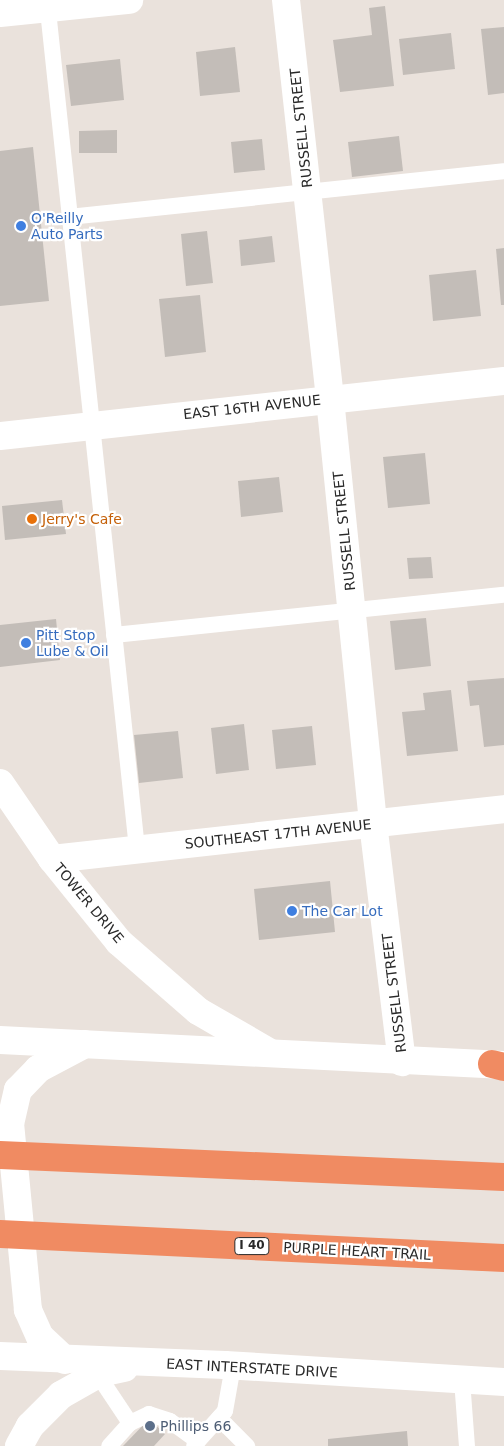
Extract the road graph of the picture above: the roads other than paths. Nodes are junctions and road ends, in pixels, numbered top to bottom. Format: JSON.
{"nodes":[{"id":1,"x":129,"y":0,"type":"edge"},
{"id":2,"x":286,"y":0,"type":"edge"},
{"id":3,"x":47,"y":4,"type":"edge"},
{"id":4,"x":0,"y":13,"type":"edge"},
{"id":5,"x":504,"y":171,"type":"edge"},
{"id":6,"x":308,"y":192,"type":"junction"},
{"id":7,"x":69,"y":217,"type":"junction"},
{"id":8,"x":504,"y":381,"type":"edge"},
{"id":9,"x":330,"y":399,"type":"junction"},
{"id":10,"x":91,"y":426,"type":"junction"},
{"id":11,"x":0,"y":436,"type":"edge"},
{"id":12,"x":504,"y":595,"type":"edge"},
{"id":13,"x":352,"y":610,"type":"junction"},
{"id":14,"x":114,"y":635,"type":"junction"},
{"id":15,"x":0,"y":783,"type":"edge"},
{"id":16,"x":504,"y":809,"type":"edge"},
{"id":17,"x":373,"y":823,"type":"junction"},
{"id":18,"x":137,"y":849,"type":"junction"},
{"id":19,"x":52,"y":859,"type":"junction"},
{"id":20,"x":0,"y":1040,"type":"edge"},
{"id":21,"x":85,"y":1044,"type":"junction"},
{"id":22,"x":272,"y":1054,"type":"junction"},
{"id":23,"x":402,"y":1062,"type":"junction"},
{"id":24,"x":500,"y":1065,"type":"edge"},
{"id":25,"x":0,"y":1155,"type":"edge"},
{"id":26,"x":504,"y":1177,"type":"edge"},
{"id":27,"x":0,"y":1234,"type":"edge"},
{"id":28,"x":504,"y":1258,"type":"edge"},
{"id":29,"x":0,"y":1356,"type":"edge"},
{"id":30,"x":65,"y":1360,"type":"junction"},
{"id":31,"x":143,"y":1363,"type":"junction"},
{"id":32,"x":233,"y":1366,"type":"junction"},
{"id":33,"x":98,"y":1374,"type":"junction"},
{"id":34,"x":462,"y":1380,"type":"junction"},
{"id":35,"x":504,"y":1382,"type":"edge"},
{"id":36,"x":218,"y":1418,"type":"junction"},
{"id":37,"x":127,"y":1432,"type":"junction"},
{"id":38,"x":196,"y":1444,"type":"edge"},
{"id":39,"x":18,"y":1446,"type":"edge"},
{"id":40,"x":109,"y":1446,"type":"edge"},
{"id":41,"x":247,"y":1446,"type":"edge"},
{"id":42,"x":467,"y":1446,"type":"edge"}],
"edges":[{"from":1,"to":3,"type":"street"},
{"from":2,"to":6,"type":"street","name":"RUSSELL STREET"},
{"from":3,"to":4,"type":"street"},
{"from":3,"to":7,"type":"lane"},
{"from":5,"to":6,"type":"lane"},
{"from":6,"to":7,"type":"lane"},
{"from":6,"to":9,"type":"street","name":"RUSSELL STREET"},
{"from":7,"to":10,"type":"lane"},
{"from":8,"to":9,"type":"street","name":"EAST 16TH AVENUE"},
{"from":9,"to":10,"type":"street","name":"EAST 16TH AVENUE"},
{"from":9,"to":13,"type":"street","name":"RUSSELL STREET"},
{"from":10,"to":11,"type":"street","name":"EAST 16TH AVENUE"},
{"from":10,"to":14,"type":"lane"},
{"from":12,"to":13,"type":"lane"},
{"from":13,"to":14,"type":"lane"},
{"from":13,"to":17,"type":"street","name":"RUSSELL STREET"},
{"from":14,"to":18,"type":"lane"},
{"from":15,"to":19,"type":"street","name":"TOWER DRIVE"},
{"from":16,"to":17,"type":"street","name":"SOUTHEAST 17TH AVENUE"},
{"from":17,"to":18,"type":"street","name":"SOUTHEAST 17TH AVENUE"},
{"from":17,"to":23,"type":"street","name":"RUSSELL STREET"},
{"from":18,"to":19,"type":"street","name":"SOUTHEAST 17TH AVENUE"},
{"from":19,"to":22,"type":"street","name":"TOWER DRIVE"},
{"from":20,"to":21,"type":"street"},
{"from":21,"to":22,"type":"street"},
{"from":21,"to":30,"type":"street"},
{"from":22,"to":23,"type":"street"},
{"from":23,"to":24,"type":"street"},
{"from":25,"to":26,"type":"highway"},
{"from":27,"to":28,"type":"highway","name":"PURPLE HEART TRAIL","number":"I 40"},
{"from":29,"to":30,"type":"street","name":"EAST INTERSTATE DRIVE"},
{"from":30,"to":31,"type":"street","name":"EAST INTERSTATE DRIVE"},
{"from":31,"to":32,"type":"street","name":"EAST INTERSTATE DRIVE"},
{"from":31,"to":33,"type":"street"},
{"from":32,"to":34,"type":"street","name":"EAST INTERSTATE DRIVE"},
{"from":32,"to":36,"type":"lane"},
{"from":33,"to":37,"type":"lane"},
{"from":33,"to":39,"type":"street"},
{"from":34,"to":35,"type":"street","name":"EAST INTERSTATE DRIVE"},
{"from":34,"to":42,"type":"lane"},
{"from":36,"to":38,"type":"lane"},
{"from":36,"to":41,"type":"lane"},
{"from":37,"to":38,"type":"lane"},
{"from":37,"to":40,"type":"lane"}]}
